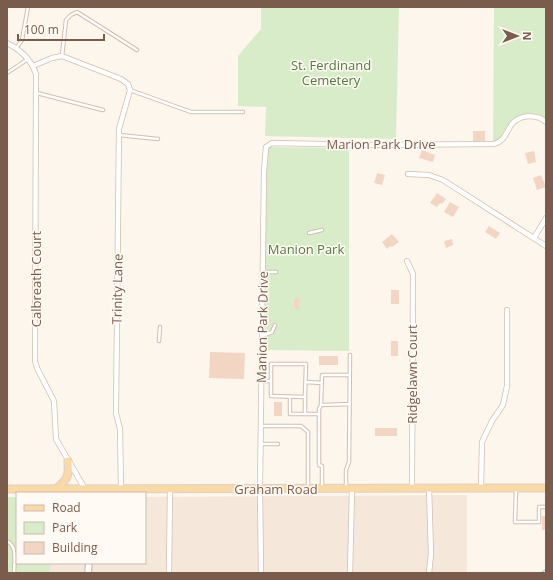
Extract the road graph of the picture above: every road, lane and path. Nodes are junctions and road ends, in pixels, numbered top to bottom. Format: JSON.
{"nodes":[{"id":1,"x":28,"y":7,"type":"edge"},
{"id":2,"x":7,"y":43,"type":"edge"},
{"id":3,"x":17,"y":47,"type":"junction"},
{"id":4,"x":138,"y":50,"type":"dead end"},
{"id":5,"x":62,"y":56,"type":"junction"},
{"id":6,"x":29,"y":59,"type":"junction"},
{"id":7,"x":33,"y":66,"type":"junction"},
{"id":8,"x":7,"y":73,"type":"edge"},
{"id":9,"x":130,"y":90,"type":"junction"},
{"id":10,"x":37,"y":93,"type":"junction"},
{"id":11,"x":103,"y":110,"type":"dead end"},
{"id":12,"x":243,"y":112,"type":"dead end"},
{"id":13,"x":546,"y":122,"type":"edge"},
{"id":14,"x":119,"y":135,"type":"junction"},
{"id":15,"x":158,"y":139,"type":"dead end"},
{"id":16,"x":272,"y":143,"type":"joint"},
{"id":17,"x":408,"y":174,"type":"dead end"},
{"id":18,"x":546,"y":218,"type":"edge"},
{"id":19,"x":322,"y":230,"type":"dead end"},
{"id":20,"x":309,"y":233,"type":"dead end"},
{"id":21,"x":534,"y":238,"type":"junction"},
{"id":22,"x":546,"y":246,"type":"edge"},
{"id":23,"x":406,"y":261,"type":"dead end"},
{"id":24,"x":263,"y":272,"type":"junction"},
{"id":25,"x":276,"y":272,"type":"dead end"},
{"id":26,"x":508,"y":310,"type":"dead end"},
{"id":27,"x":275,"y":325,"type":"dead end"},
{"id":28,"x":160,"y":327,"type":"dead end"},
{"id":29,"x":262,"y":336,"type":"junction"},
{"id":30,"x":159,"y":341,"type":"dead end"},
{"id":31,"x":350,"y":356,"type":"dead end"},
{"id":32,"x":350,"y":375,"type":"junction"},
{"id":33,"x":261,"y":381,"type":"junction"},
{"id":34,"x":271,"y":381,"type":"junction"},
{"id":35,"x":306,"y":382,"type":"junction"},
{"id":36,"x":322,"y":382,"type":"junction"},
{"id":37,"x":290,"y":397,"type":"junction"},
{"id":38,"x":305,"y":397,"type":"junction"},
{"id":39,"x":350,"y":404,"type":"junction"},
{"id":40,"x":321,"y":405,"type":"junction"},
{"id":41,"x":305,"y":414,"type":"junction"},
{"id":42,"x":319,"y":414,"type":"junction"},
{"id":43,"x":261,"y":426,"type":"junction"},
{"id":44,"x":260,"y":444,"type":"junction"},
{"id":45,"x":278,"y":444,"type":"dead end"},
{"id":46,"x":68,"y":461,"type":"junction"},
{"id":47,"x":516,"y":487,"type":"junction"},
{"id":48,"x":57,"y":488,"type":"junction"},
{"id":49,"x":121,"y":488,"type":"junction"},
{"id":50,"x":170,"y":488,"type":"junction"},
{"id":51,"x":308,"y":488,"type":"junction"},
{"id":52,"x":322,"y":488,"type":"junction"},
{"id":53,"x":349,"y":488,"type":"junction"},
{"id":54,"x":412,"y":488,"type":"junction"},
{"id":55,"x":429,"y":488,"type":"junction"},
{"id":56,"x":481,"y":488,"type":"junction"},
{"id":57,"x":546,"y":488,"type":"edge"},
{"id":58,"x":7,"y":489,"type":"edge"},
{"id":59,"x":260,"y":489,"type":"junction"},
{"id":60,"x":86,"y":491,"type":"edge"},
{"id":61,"x":546,"y":507,"type":"edge"},
{"id":62,"x":7,"y":541,"type":"edge"},
{"id":63,"x":14,"y":573,"type":"edge"},
{"id":64,"x":169,"y":573,"type":"edge"},
{"id":65,"x":261,"y":573,"type":"edge"},
{"id":66,"x":350,"y":573,"type":"edge"},
{"id":67,"x":429,"y":573,"type":"edge"}],
"edges":[{"from":1,"to":3,"type":"lane"},
{"from":2,"to":3,"type":"street"},
{"from":3,"to":6,"type":"street","name":"Calbreath Court"},
{"from":4,"to":5,"type":"lane"},
{"from":5,"to":7,"type":"street"},
{"from":5,"to":9,"type":"street"},
{"from":6,"to":7,"type":"street","name":"Calbreath Court"},
{"from":6,"to":8,"type":"lane"},
{"from":7,"to":10,"type":"street","name":"Calbreath Court"},
{"from":9,"to":12,"type":"lane"},
{"from":9,"to":14,"type":"street","name":"Trinity Lane"},
{"from":10,"to":11,"type":"lane"},
{"from":10,"to":46,"type":"street","name":"Calbreath Court"},
{"from":13,"to":16,"type":"street","name":"Marion Park Drive"},
{"from":14,"to":15,"type":"lane"},
{"from":14,"to":49,"type":"street","name":"Trinity Lane"},
{"from":16,"to":24,"type":"street","name":"Manion Park Drive"},
{"from":17,"to":21,"type":"street"},
{"from":18,"to":21,"type":"street"},
{"from":19,"to":20,"type":"lane"},
{"from":21,"to":22,"type":"street"},
{"from":23,"to":54,"type":"street","name":"Ridgelawn Court"},
{"from":24,"to":25,"type":"lane"},
{"from":24,"to":29,"type":"street","name":"Manion Park Drive"},
{"from":26,"to":56,"type":"street"},
{"from":27,"to":29,"type":"lane"},
{"from":28,"to":30,"type":"lane"},
{"from":29,"to":33,"type":"street","name":"Manion Park Drive"},
{"from":31,"to":32,"type":"lane"},
{"from":32,"to":36,"type":"lane"},
{"from":32,"to":39,"type":"lane"},
{"from":33,"to":34,"type":"lane"},
{"from":33,"to":43,"type":"street","name":"Manion Park Drive"},
{"from":34,"to":35,"type":"lane"},
{"from":34,"to":37,"type":"lane"},
{"from":35,"to":36,"type":"lane"},
{"from":35,"to":38,"type":"lane"},
{"from":36,"to":40,"type":"lane"},
{"from":37,"to":38,"type":"lane"},
{"from":37,"to":41,"type":"lane"},
{"from":38,"to":41,"type":"lane"},
{"from":39,"to":40,"type":"lane"},
{"from":39,"to":53,"type":"lane"},
{"from":40,"to":42,"type":"lane"},
{"from":41,"to":42,"type":"lane"},
{"from":42,"to":52,"type":"lane"},
{"from":43,"to":44,"type":"street","name":"Manion Park Drive"},
{"from":43,"to":51,"type":"lane"},
{"from":44,"to":45,"type":"lane"},
{"from":44,"to":59,"type":"street","name":"Manion Park Drive"},
{"from":46,"to":48,"type":"main road"},
{"from":46,"to":60,"type":"street","name":"Calbreath Court"},
{"from":47,"to":56,"type":"main road","name":"Graham Road"},
{"from":47,"to":57,"type":"main road","name":"Graham Road"},
{"from":47,"to":61,"type":"lane"},
{"from":48,"to":58,"type":"main road","name":"Graham Road"},
{"from":48,"to":60,"type":"main road","name":"Graham Road"},
{"from":49,"to":50,"type":"main road","name":"Graham Road"},
{"from":49,"to":60,"type":"main road","name":"Graham Road"},
{"from":50,"to":59,"type":"main road","name":"Graham Road"},
{"from":50,"to":64,"type":"street"},
{"from":51,"to":52,"type":"main road","name":"Graham Road"},
{"from":51,"to":59,"type":"main road","name":"Graham Road"},
{"from":52,"to":53,"type":"main road","name":"Graham Road"},
{"from":53,"to":54,"type":"main road","name":"Graham Road"},
{"from":53,"to":66,"type":"street"},
{"from":54,"to":55,"type":"main road","name":"Graham Road"},
{"from":55,"to":56,"type":"main road","name":"Graham Road"},
{"from":55,"to":67,"type":"street"},
{"from":59,"to":65,"type":"street","name":"Manion Park Drive"},
{"from":62,"to":63,"type":"lane"}]}
